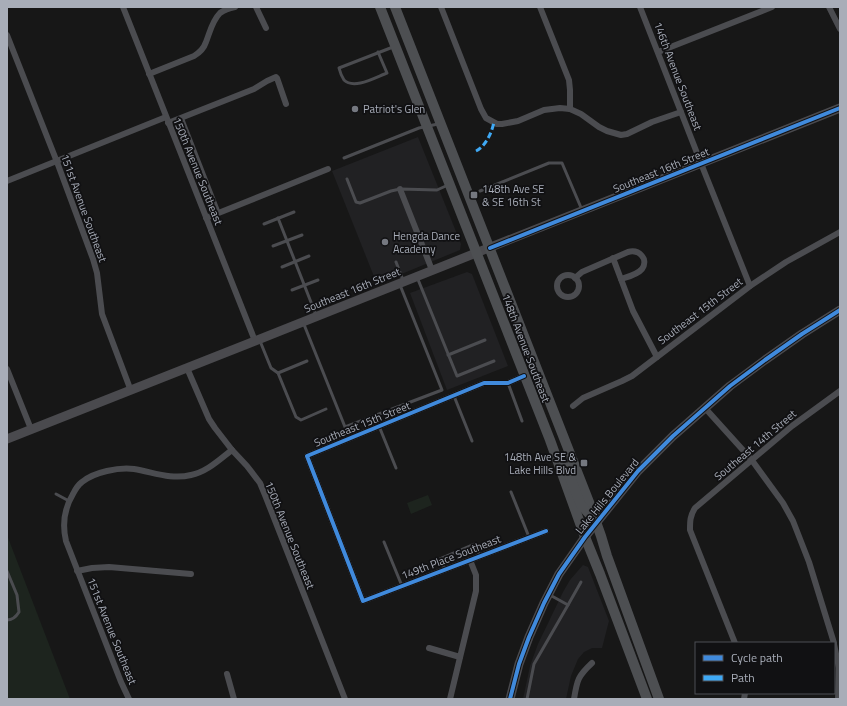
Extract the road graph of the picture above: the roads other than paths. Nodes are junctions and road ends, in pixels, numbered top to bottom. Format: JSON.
{"nodes":[{"id":1,"x":123,"y":7,"type":"edge"},
{"id":2,"x":235,"y":7,"type":"edge"},
{"id":3,"x":256,"y":7,"type":"edge"},
{"id":4,"x":380,"y":7,"type":"edge"},
{"id":5,"x":395,"y":7,"type":"edge"},
{"id":6,"x":441,"y":7,"type":"edge"},
{"id":7,"x":540,"y":7,"type":"edge"},
{"id":8,"x":640,"y":7,"type":"edge"},
{"id":9,"x":772,"y":7,"type":"edge"},
{"id":10,"x":829,"y":7,"type":"edge"},
{"id":11,"x":266,"y":28,"type":"dead end"},
{"id":12,"x":840,"y":29,"type":"edge"},
{"id":13,"x":7,"y":35,"type":"edge"},
{"id":14,"x":395,"y":46,"type":"junction"},
{"id":15,"x":378,"y":52,"type":"junction"},
{"id":16,"x":658,"y":52,"type":"junction"},
{"id":17,"x":150,"y":74,"type":"junction"},
{"id":18,"x":286,"y":104,"type":"dead end"},
{"id":19,"x":840,"y":108,"type":"edge"},
{"id":20,"x":570,"y":109,"type":"junction"},
{"id":21,"x":681,"y":112,"type":"junction"},
{"id":22,"x":182,"y":117,"type":"junction"},
{"id":23,"x":167,"y":120,"type":"junction"},
{"id":24,"x":440,"y":123,"type":"junction"},
{"id":25,"x":427,"y":126,"type":"junction"},
{"id":26,"x":344,"y":158,"type":"dead end"},
{"id":27,"x":57,"y":162,"type":"junction"},
{"id":28,"x":701,"y":163,"type":"junction"},
{"id":29,"x":328,"y":169,"type":"dead end"},
{"id":30,"x":347,"y":179,"type":"dead end"},
{"id":31,"x":7,"y":182,"type":"edge"},
{"id":32,"x":450,"y":184,"type":"junction"},
{"id":33,"x":400,"y":189,"type":"junction"},
{"id":34,"x":480,"y":191,"type":"dead end"},
{"id":35,"x":582,"y":211,"type":"junction"},
{"id":36,"x":219,"y":212,"type":"junction"},
{"id":37,"x":294,"y":212,"type":"dead end"},
{"id":38,"x":206,"y":218,"type":"junction"},
{"id":39,"x":278,"y":218,"type":"junction"},
{"id":40,"x":264,"y":224,"type":"dead end"},
{"id":41,"x":840,"y":232,"type":"edge"},
{"id":42,"x":302,"y":235,"type":"dead end"},
{"id":43,"x":287,"y":241,"type":"junction"},
{"id":44,"x":273,"y":246,"type":"dead end"},
{"id":45,"x":490,"y":248,"type":"junction"},
{"id":46,"x":477,"y":253,"type":"junction"},
{"id":47,"x":309,"y":256,"type":"dead end"},
{"id":48,"x":613,"y":258,"type":"junction"},
{"id":49,"x":295,"y":262,"type":"junction"},
{"id":50,"x":396,"y":262,"type":"dead end"},
{"id":51,"x":282,"y":267,"type":"dead end"},
{"id":52,"x":432,"y":270,"type":"junction"},
{"id":53,"x":417,"y":277,"type":"junction"},
{"id":54,"x":575,"y":278,"type":"dead end"},
{"id":55,"x":621,"y":279,"type":"junction"},
{"id":56,"x":318,"y":280,"type":"dead end"},
{"id":57,"x":402,"y":283,"type":"junction"},
{"id":58,"x":304,"y":285,"type":"junction"},
{"id":59,"x":750,"y":286,"type":"junction"},
{"id":60,"x":292,"y":290,"type":"dead end"},
{"id":61,"x":840,"y":310,"type":"edge"},
{"id":62,"x":317,"y":316,"type":"junction"},
{"id":63,"x":303,"y":322,"type":"junction"},
{"id":64,"x":257,"y":340,"type":"junction"},
{"id":65,"x":485,"y":340,"type":"dead end"},
{"id":66,"x":448,"y":355,"type":"junction"},
{"id":67,"x":657,"y":357,"type":"junction"},
{"id":68,"x":308,"y":361,"type":"dead end"},
{"id":69,"x":494,"y":362,"type":"dead end"},
{"id":70,"x":187,"y":368,"type":"junction"},
{"id":71,"x":7,"y":369,"type":"edge"},
{"id":72,"x":278,"y":373,"type":"junction"},
{"id":73,"x":524,"y":376,"type":"junction"},
{"id":74,"x":508,"y":383,"type":"junction"},
{"id":75,"x":131,"y":391,"type":"junction"},
{"id":76,"x":839,"y":393,"type":"edge"},
{"id":77,"x":454,"y":396,"type":"junction"},
{"id":78,"x":573,"y":406,"type":"dead end"},
{"id":79,"x":705,"y":408,"type":"junction"},
{"id":80,"x":326,"y":409,"type":"dead end"},
{"id":81,"x":522,"y":421,"type":"dead end"},
{"id":82,"x":379,"y":426,"type":"junction"},
{"id":83,"x":31,"y":429,"type":"junction"},
{"id":84,"x":7,"y":438,"type":"edge"},
{"id":85,"x":550,"y":440,"type":"junction"},
{"id":86,"x":472,"y":441,"type":"dead end"},
{"id":87,"x":232,"y":450,"type":"junction"},
{"id":88,"x":751,"y":459,"type":"junction"},
{"id":89,"x":396,"y":468,"type":"dead end"},
{"id":90,"x":511,"y":492,"type":"dead end"},
{"id":91,"x":56,"y":494,"type":"dead end"},
{"id":92,"x":69,"y":501,"type":"junction"},
{"id":93,"x":596,"y":523,"type":"junction"},
{"id":94,"x":546,"y":531,"type":"dead end"},
{"id":95,"x":529,"y":537,"type":"junction"},
{"id":96,"x":585,"y":537,"type":"junction"},
{"id":97,"x":384,"y":542,"type":"dead end"},
{"id":98,"x":480,"y":556,"type":"junction"},
{"id":99,"x":607,"y":556,"type":"junction"},
{"id":100,"x":470,"y":560,"type":"junction"},
{"id":101,"x":445,"y":569,"type":"junction"},
{"id":102,"x":7,"y":571,"type":"edge"},
{"id":103,"x":77,"y":571,"type":"junction"},
{"id":104,"x":191,"y":574,"type":"dead end"},
{"id":105,"x":581,"y":582,"type":"dead end"},
{"id":106,"x":402,"y":586,"type":"junction"},
{"id":107,"x":549,"y":594,"type":"junction"},
{"id":108,"x":363,"y":600,"type":"joint"},
{"id":109,"x":568,"y":605,"type":"junction"},
{"id":110,"x":7,"y":620,"type":"edge"},
{"id":111,"x":734,"y":642,"type":"edge"},
{"id":112,"x":834,"y":642,"type":"edge"},
{"id":113,"x":429,"y":648,"type":"dead end"},
{"id":114,"x":835,"y":648,"type":"edge"},
{"id":115,"x":460,"y":657,"type":"junction"},
{"id":116,"x":592,"y":663,"type":"dead end"},
{"id":117,"x":227,"y":674,"type":"dead end"},
{"id":118,"x":129,"y":699,"type":"edge"},
{"id":119,"x":234,"y":699,"type":"edge"},
{"id":120,"x":344,"y":699,"type":"edge"},
{"id":121,"x":450,"y":699,"type":"edge"},
{"id":122,"x":510,"y":699,"type":"edge"},
{"id":123,"x":527,"y":699,"type":"edge"},
{"id":124,"x":574,"y":699,"type":"edge"},
{"id":125,"x":647,"y":699,"type":"edge"},
{"id":126,"x":659,"y":699,"type":"edge"},
{"id":127,"x":838,"y":699,"type":"edge"}],
"edges":[{"from":1,"to":17,"type":"street","name":"150th Avenue Southeast"},
{"from":2,"to":17,"type":"street"},
{"from":3,"to":11,"type":"street"},
{"from":4,"to":14,"type":"main road","name":"148th Avenue Southeast"},
{"from":5,"to":24,"type":"main road","name":"148th Avenue Southeast"},
{"from":6,"to":20,"type":"street"},
{"from":7,"to":20,"type":"street"},
{"from":8,"to":16,"type":"street","name":"146th Avenue Southeast"},
{"from":9,"to":16,"type":"street"},
{"from":10,"to":12,"type":"street"},
{"from":13,"to":27,"type":"street","name":"151st Avenue Southeast"},
{"from":14,"to":15,"type":"lane"},
{"from":14,"to":25,"type":"main road","name":"148th Avenue Southeast"},
{"from":15,"to":15,"type":"lane"},
{"from":16,"to":21,"type":"street","name":"146th Avenue Southeast"},
{"from":17,"to":23,"type":"street","name":"150th Avenue Southeast"},
{"from":18,"to":22,"type":"street"},
{"from":19,"to":28,"type":"street","name":"Southeast 16th Street"},
{"from":20,"to":21,"type":"street"},
{"from":21,"to":28,"type":"street","name":"146th Avenue Southeast"},
{"from":22,"to":23,"type":"street"},
{"from":22,"to":36,"type":"lane"},
{"from":23,"to":27,"type":"street"},
{"from":23,"to":38,"type":"street","name":"150th Avenue Southeast"},
{"from":24,"to":25,"type":"lane"},
{"from":24,"to":45,"type":"main road","name":"148th Avenue Southeast"},
{"from":25,"to":26,"type":"lane"},
{"from":25,"to":32,"type":"main road","name":"148th Avenue Southeast"},
{"from":27,"to":31,"type":"street"},
{"from":27,"to":75,"type":"street","name":"151st Avenue Southeast"},
{"from":28,"to":35,"type":"street","name":"Southeast 16th Street"},
{"from":28,"to":59,"type":"street","name":"146th Avenue Southeast"},
{"from":29,"to":36,"type":"street"},
{"from":30,"to":33,"type":"lane"},
{"from":32,"to":33,"type":"lane"},
{"from":32,"to":46,"type":"main road","name":"148th Avenue Southeast"},
{"from":33,"to":52,"type":"street"},
{"from":34,"to":35,"type":"lane"},
{"from":35,"to":45,"type":"street","name":"Southeast 16th Street"},
{"from":36,"to":38,"type":"street"},
{"from":37,"to":39,"type":"lane"},
{"from":38,"to":64,"type":"street","name":"150th Avenue Southeast"},
{"from":39,"to":40,"type":"lane"},
{"from":39,"to":43,"type":"lane"},
{"from":41,"to":59,"type":"street","name":"Southeast 15th Street"},
{"from":42,"to":43,"type":"lane"},
{"from":43,"to":44,"type":"lane"},
{"from":43,"to":49,"type":"lane"},
{"from":45,"to":46,"type":"street","name":"Southeast 16th Street"},
{"from":45,"to":93,"type":"main road","name":"148th Avenue Southeast"},
{"from":46,"to":52,"type":"street","name":"Southeast 16th Street"},
{"from":46,"to":73,"type":"main road","name":"148th Avenue Southeast"},
{"from":47,"to":49,"type":"lane"},
{"from":48,"to":54,"type":"street"},
{"from":48,"to":55,"type":"street"},
{"from":48,"to":55,"type":"street"},
{"from":49,"to":51,"type":"lane"},
{"from":49,"to":58,"type":"lane"},
{"from":50,"to":57,"type":"lane"},
{"from":52,"to":53,"type":"street","name":"Southeast 16th Street"},
{"from":53,"to":57,"type":"street","name":"Southeast 16th Street"},
{"from":53,"to":66,"type":"lane"},
{"from":55,"to":67,"type":"street"},
{"from":56,"to":58,"type":"lane"},
{"from":57,"to":62,"type":"street","name":"Southeast 16th Street"},
{"from":57,"to":63,"type":"lane"},
{"from":58,"to":60,"type":"lane"},
{"from":58,"to":62,"type":"lane"},
{"from":59,"to":67,"type":"street","name":"Southeast 15th Street"},
{"from":61,"to":79,"type":"street","name":"Lake Hills Boulevard"},
{"from":62,"to":63,"type":"street","name":"Southeast 16th Street"},
{"from":63,"to":64,"type":"street","name":"Southeast 16th Street"},
{"from":64,"to":70,"type":"street","name":"Southeast 16th Street"},
{"from":64,"to":72,"type":"lane"},
{"from":65,"to":66,"type":"lane"},
{"from":66,"to":69,"type":"lane"},
{"from":67,"to":78,"type":"street","name":"Southeast 15th Street"},
{"from":68,"to":72,"type":"lane"},
{"from":70,"to":75,"type":"street","name":"Southeast 16th Street"},
{"from":70,"to":87,"type":"street","name":"150th Avenue Southeast"},
{"from":71,"to":83,"type":"street"},
{"from":72,"to":80,"type":"lane"},
{"from":73,"to":74,"type":"street","name":"Southeast 15th Street"},
{"from":73,"to":85,"type":"main road","name":"148th Avenue Southeast"},
{"from":74,"to":77,"type":"street","name":"Southeast 15th Street"},
{"from":74,"to":81,"type":"lane"},
{"from":75,"to":83,"type":"street","name":"Southeast 16th Street"},
{"from":76,"to":88,"type":"street","name":"Southeast 14th Street"},
{"from":77,"to":82,"type":"street","name":"Southeast 15th Street"},
{"from":77,"to":86,"type":"lane"},
{"from":79,"to":88,"type":"street"},
{"from":79,"to":93,"type":"street","name":"Lake Hills Boulevard"},
{"from":82,"to":89,"type":"lane"},
{"from":82,"to":108,"type":"street","name":"Southeast 15th Street"},
{"from":83,"to":84,"type":"street","name":"Southeast 16th Street"},
{"from":85,"to":93,"type":"main road"},
{"from":85,"to":96,"type":"main road","name":"148th Avenue Southeast"},
{"from":87,"to":92,"type":"street"},
{"from":87,"to":120,"type":"street","name":"150th Avenue Southeast"},
{"from":88,"to":111,"type":"street","name":"Southeast 14th Street"},
{"from":88,"to":112,"type":"street"},
{"from":90,"to":95,"type":"lane"},
{"from":91,"to":92,"type":"lane"},
{"from":92,"to":103,"type":"street"},
{"from":93,"to":96,"type":"street","name":"Lake Hills Boulevard"},
{"from":93,"to":99,"type":"main road","name":"148th Avenue Southeast"},
{"from":94,"to":95,"type":"street","name":"149th Place Southeast"},
{"from":95,"to":98,"type":"street","name":"149th Place Southeast"},
{"from":96,"to":99,"type":"main road"},
{"from":96,"to":107,"type":"street","name":"Lake Hills Boulevard"},
{"from":96,"to":125,"type":"main road","name":"148th Avenue Southeast"},
{"from":97,"to":106,"type":"lane"},
{"from":98,"to":100,"type":"street","name":"149th Place Southeast"},
{"from":98,"to":101,"type":"lane"},
{"from":99,"to":126,"type":"main road","name":"148th Avenue Southeast"},
{"from":100,"to":101,"type":"street","name":"149th Place Southeast"},
{"from":100,"to":115,"type":"street","name":"149th Place Southeast"},
{"from":101,"to":106,"type":"street","name":"149th Place Southeast"},
{"from":102,"to":110,"type":"lane"},
{"from":103,"to":104,"type":"street"},
{"from":103,"to":118,"type":"street","name":"151st Avenue Southeast"},
{"from":105,"to":109,"type":"lane"},
{"from":106,"to":108,"type":"street","name":"149th Place Southeast"},
{"from":107,"to":109,"type":"lane"},
{"from":107,"to":122,"type":"street","name":"Lake Hills Boulevard"},
{"from":109,"to":123,"type":"lane"},
{"from":113,"to":115,"type":"street"},
{"from":114,"to":127,"type":"street"},
{"from":115,"to":121,"type":"street","name":"149th Place Southeast"},
{"from":116,"to":124,"type":"street"},
{"from":117,"to":119,"type":"street"}]}
